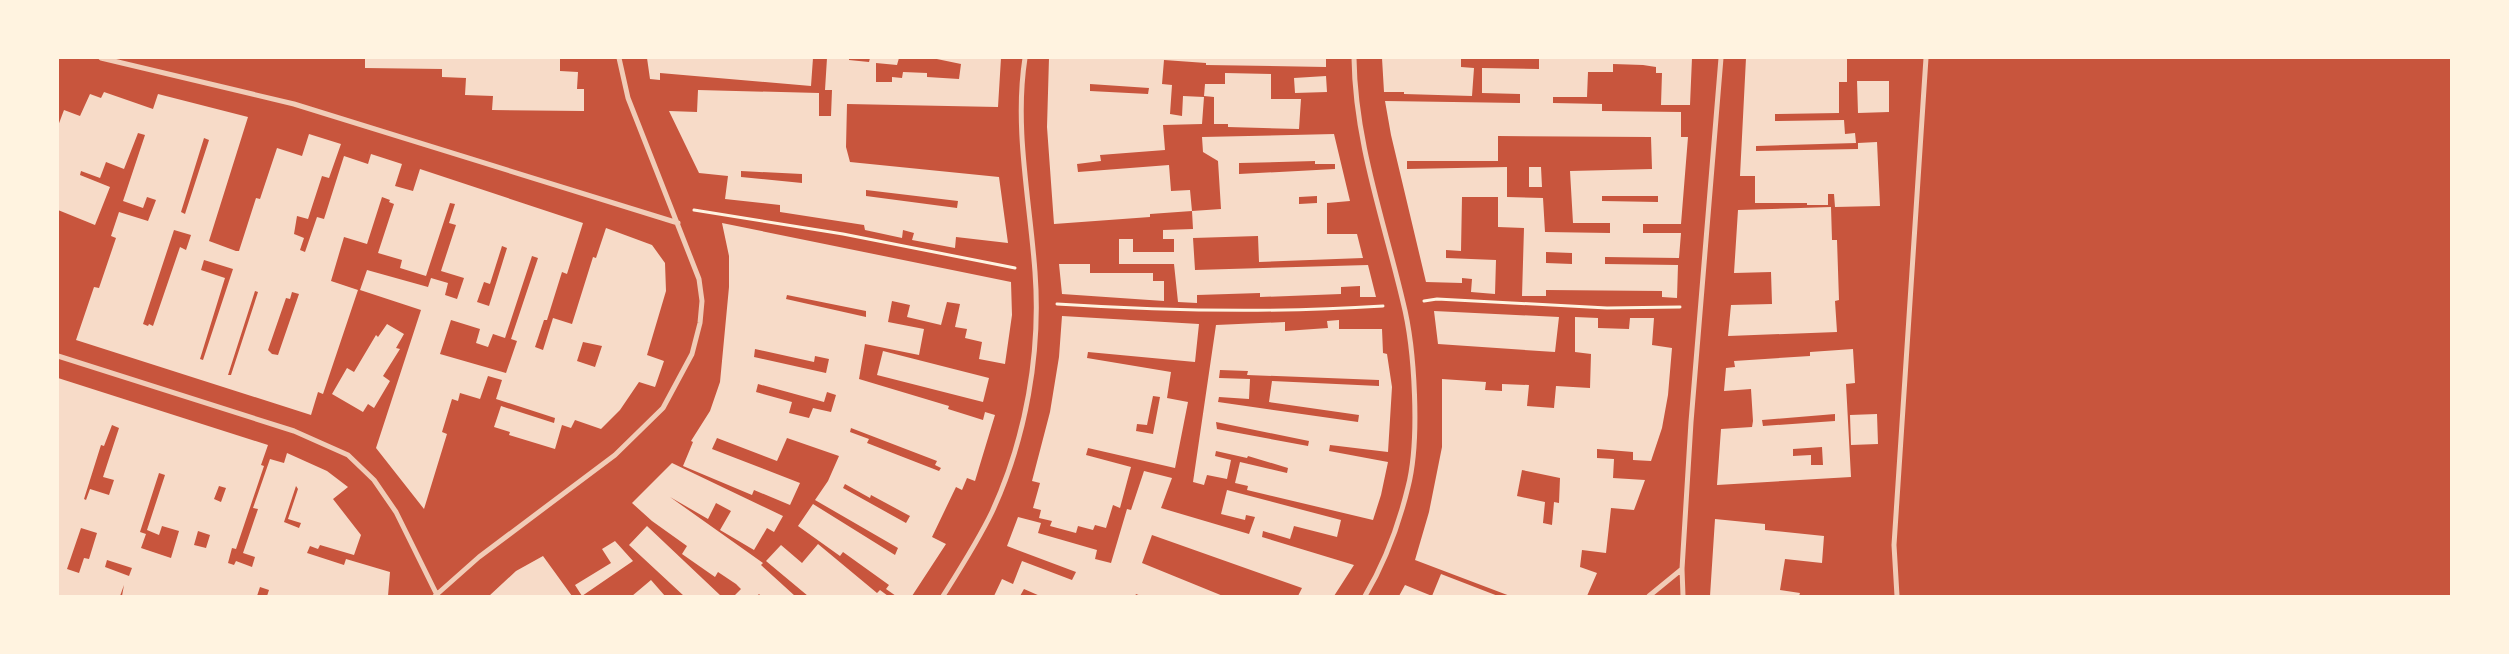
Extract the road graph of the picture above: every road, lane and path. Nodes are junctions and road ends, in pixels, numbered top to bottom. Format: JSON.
{"nodes":[{"id":1,"x":101,"y":58,"type":"edge"},
{"id":2,"x":620,"y":58,"type":"edge"},
{"id":3,"x":1025,"y":58,"type":"edge"},
{"id":4,"x":1354,"y":58,"type":"edge"},
{"id":5,"x":1721,"y":58,"type":"edge"},
{"id":6,"x":1926,"y":58,"type":"edge"},
{"id":7,"x":671,"y":206,"type":"junction"},
{"id":8,"x":678,"y":222,"type":"junction"},
{"id":9,"x":1035,"y":272,"type":"junction"},
{"id":10,"x":1037,"y":303,"type":"junction"},
{"id":11,"x":1404,"y":305,"type":"junction"},
{"id":12,"x":1701,"y":307,"type":"junction"},
{"id":13,"x":58,"y":356,"type":"edge"},
{"id":14,"x":1682,"y":569,"type":"junction"},
{"id":15,"x":435,"y":595,"type":"edge"},
{"id":16,"x":943,"y":596,"type":"edge"},
{"id":17,"x":1365,"y":596,"type":"edge"},
{"id":18,"x":1649,"y":596,"type":"edge"},
{"id":19,"x":1682,"y":596,"type":"edge"},
{"id":20,"x":1897,"y":596,"type":"edge"}],
"edges":[{"from":1,"to":8,"type":"street"},
{"from":2,"to":7,"type":"street"},
{"from":3,"to":9,"type":"street"},
{"from":4,"to":11,"type":"street"},
{"from":5,"to":12,"type":"street"},
{"from":6,"to":20,"type":"street"},
{"from":7,"to":8,"type":"street"},
{"from":7,"to":9,"type":"path"},
{"from":8,"to":15,"type":"street"},
{"from":9,"to":10,"type":"street"},
{"from":10,"to":11,"type":"path"},
{"from":10,"to":16,"type":"street"},
{"from":11,"to":12,"type":"path"},
{"from":11,"to":17,"type":"street"},
{"from":12,"to":14,"type":"street"},
{"from":13,"to":15,"type":"street"},
{"from":14,"to":18,"type":"street"},
{"from":14,"to":19,"type":"street"}]}
